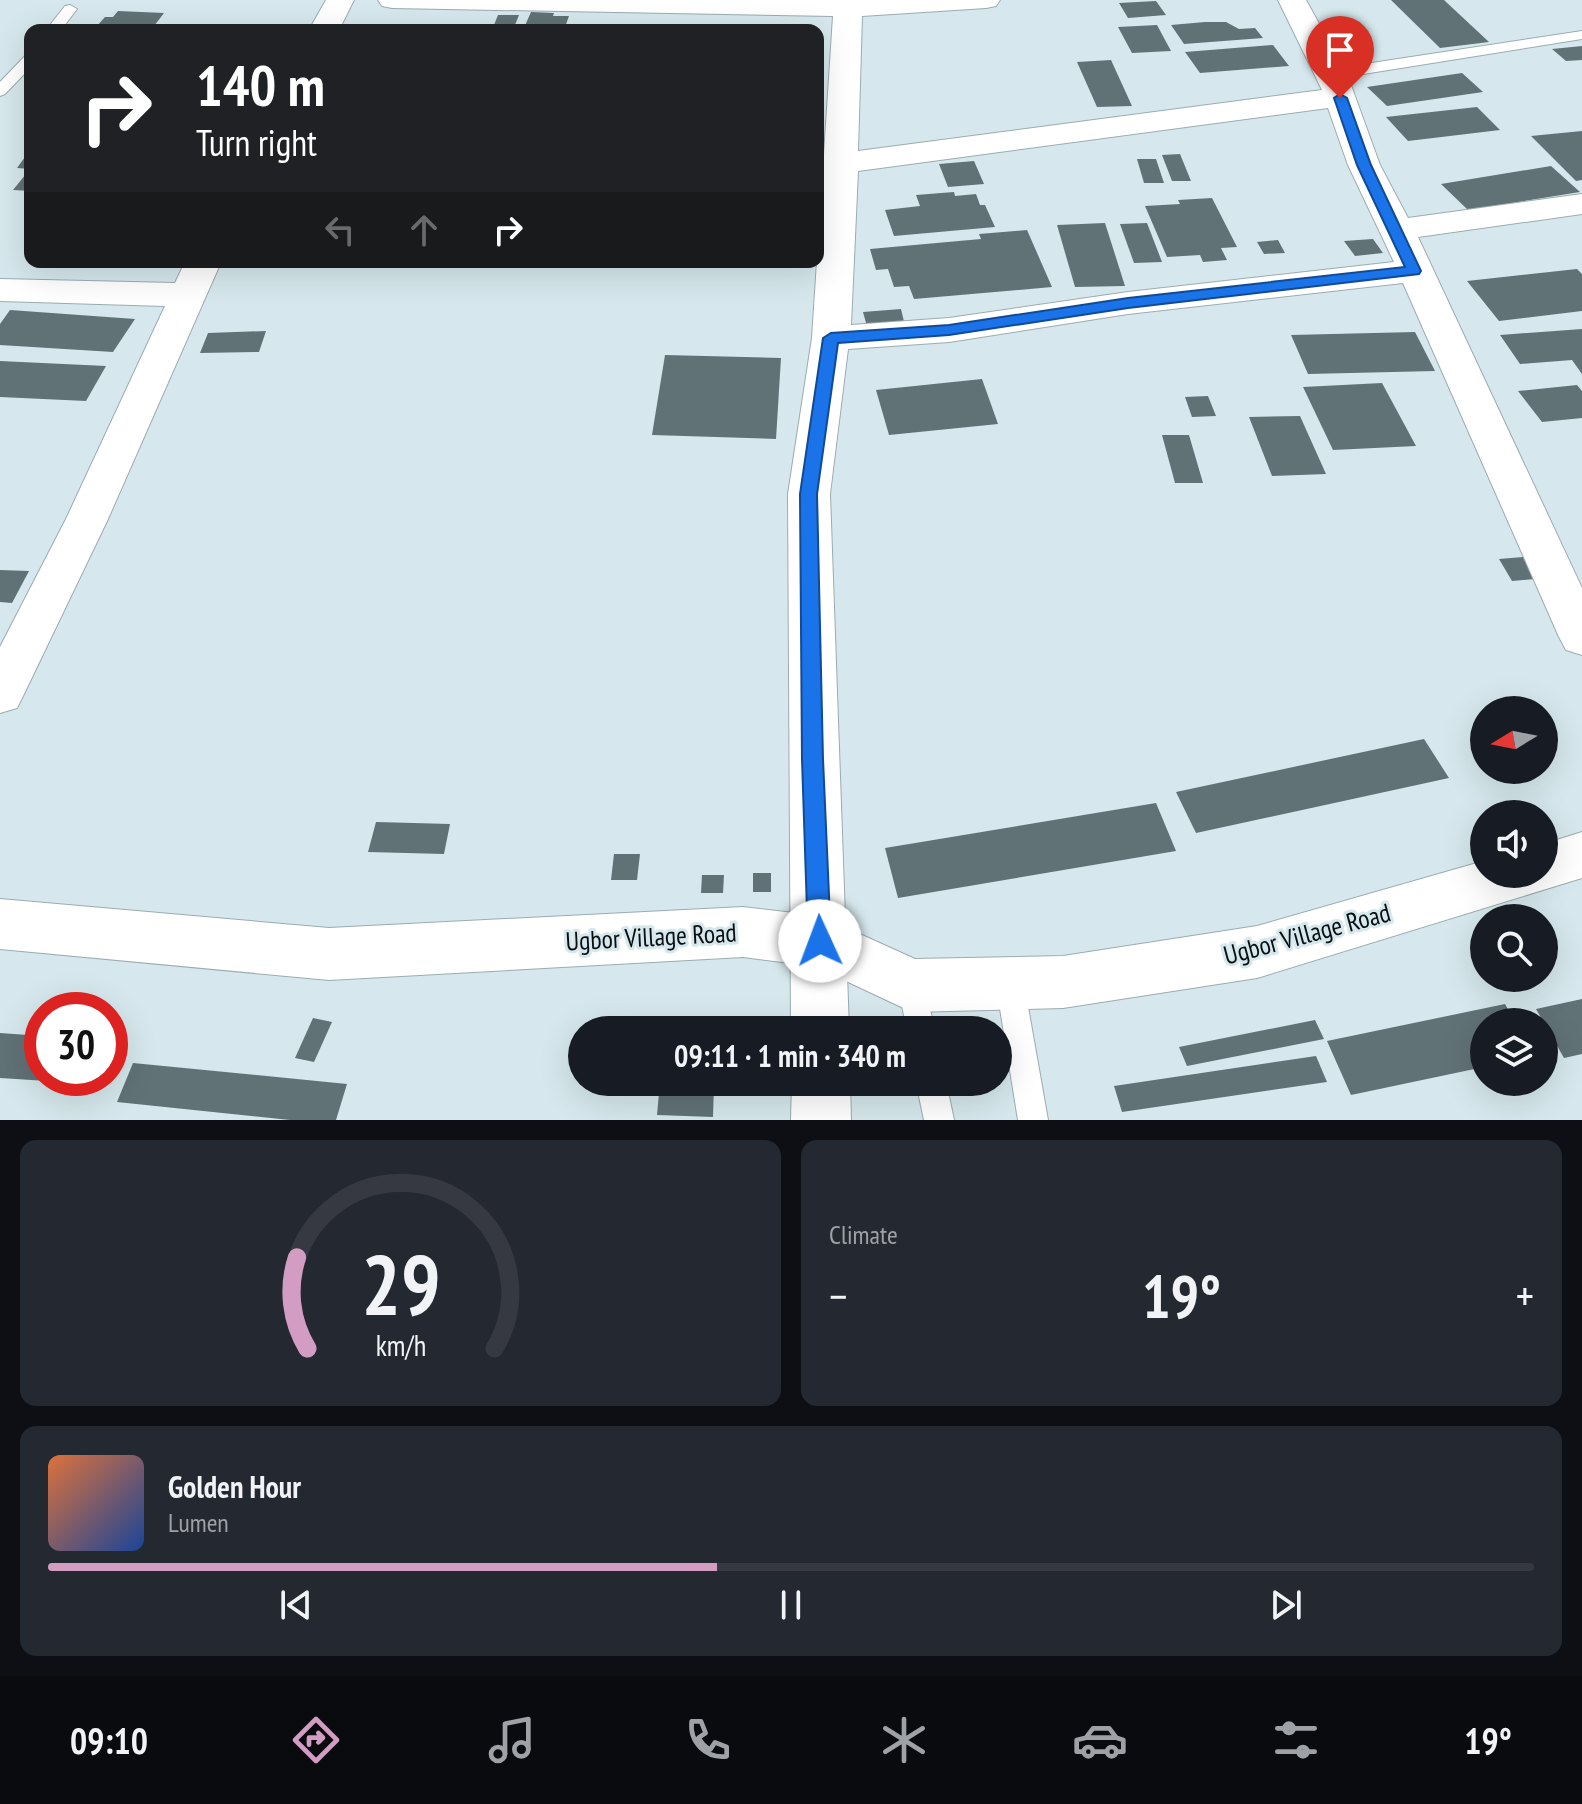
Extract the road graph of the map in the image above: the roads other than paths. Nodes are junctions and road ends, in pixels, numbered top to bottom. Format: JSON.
{"nodes":[{"id":1,"x":340,"y":0,"type":"edge"},
{"id":2,"x":392,"y":0,"type":"edge"},
{"id":3,"x":986,"y":0,"type":"edge"},
{"id":4,"x":1292,"y":0,"type":"edge"},
{"id":5,"x":847,"y":4,"type":"edge"},
{"id":6,"x":70,"y":9,"type":"dead end"},
{"id":7,"x":58,"y":24,"type":"edge"},
{"id":8,"x":327,"y":24,"type":"edge"},
{"id":9,"x":1582,"y":35,"type":"edge"},
{"id":10,"x":24,"y":65,"type":"edge"},
{"id":11,"x":1336,"y":86,"type":"junction"},
{"id":12,"x":0,"y":91,"type":"edge"},
{"id":13,"x":834,"y":153,"type":"edge"},
{"id":14,"x":1582,"y":204,"type":"edge"},
{"id":15,"x":1397,"y":230,"type":"junction"},
{"id":16,"x":1414,"y":271,"type":"junction"},
{"id":17,"x":194,"y":279,"type":"edge"},
{"id":18,"x":0,"y":290,"type":"edge"},
{"id":19,"x":831,"y":338,"type":"junction"},
{"id":20,"x":1582,"y":637,"type":"edge"},
{"id":21,"x":0,"y":694,"type":"edge"},
{"id":22,"x":1582,"y":855,"type":"edge"},
{"id":23,"x":1558,"y":863,"type":"edge"},
{"id":24,"x":1473,"y":888,"type":"edge"},
{"id":25,"x":0,"y":924,"type":"edge"},
{"id":26,"x":820,"y":941,"type":"junction"},
{"id":27,"x":1010,"y":984,"type":"junction"},
{"id":28,"x":917,"y":1008,"type":"edge"},
{"id":29,"x":820,"y":1016,"type":"edge"},
{"id":30,"x":821,"y":1096,"type":"edge"},
{"id":31,"x":934,"y":1096,"type":"edge"},
{"id":32,"x":821,"y":1120,"type":"edge"},
{"id":33,"x":939,"y":1120,"type":"edge"},
{"id":34,"x":1033,"y":1120,"type":"edge"}],
"edges":[{"from":1,"to":8,"type":"street"},
{"from":2,"to":5,"type":"street"},
{"from":3,"to":5,"type":"street"},
{"from":4,"to":11,"type":"street"},
{"from":5,"to":13,"type":"street"},
{"from":6,"to":7,"type":"lane"},
{"from":9,"to":11,"type":"lane"},
{"from":10,"to":12,"type":"lane"},
{"from":11,"to":13,"type":"street"},
{"from":11,"to":15,"type":"street"},
{"from":13,"to":19,"type":"street"},
{"from":14,"to":15,"type":"street"},
{"from":15,"to":16,"type":"street"},
{"from":16,"to":19,"type":"street"},
{"from":16,"to":20,"type":"street"},
{"from":17,"to":18,"type":"street"},
{"from":17,"to":21,"type":"street"},
{"from":19,"to":26,"type":"street"},
{"from":22,"to":23,"type":"street"},
{"from":24,"to":27,"type":"street","name":"Ugbor Village Road"},
{"from":25,"to":26,"type":"street","name":"Ugbor Village Road"},
{"from":26,"to":28,"type":"street","name":"Ugbor Village Road"},
{"from":26,"to":29,"type":"street"},
{"from":27,"to":28,"type":"street","name":"Ugbor Village Road"},
{"from":27,"to":34,"type":"lane"},
{"from":30,"to":32,"type":"street"},
{"from":31,"to":33,"type":"lane"}]}
